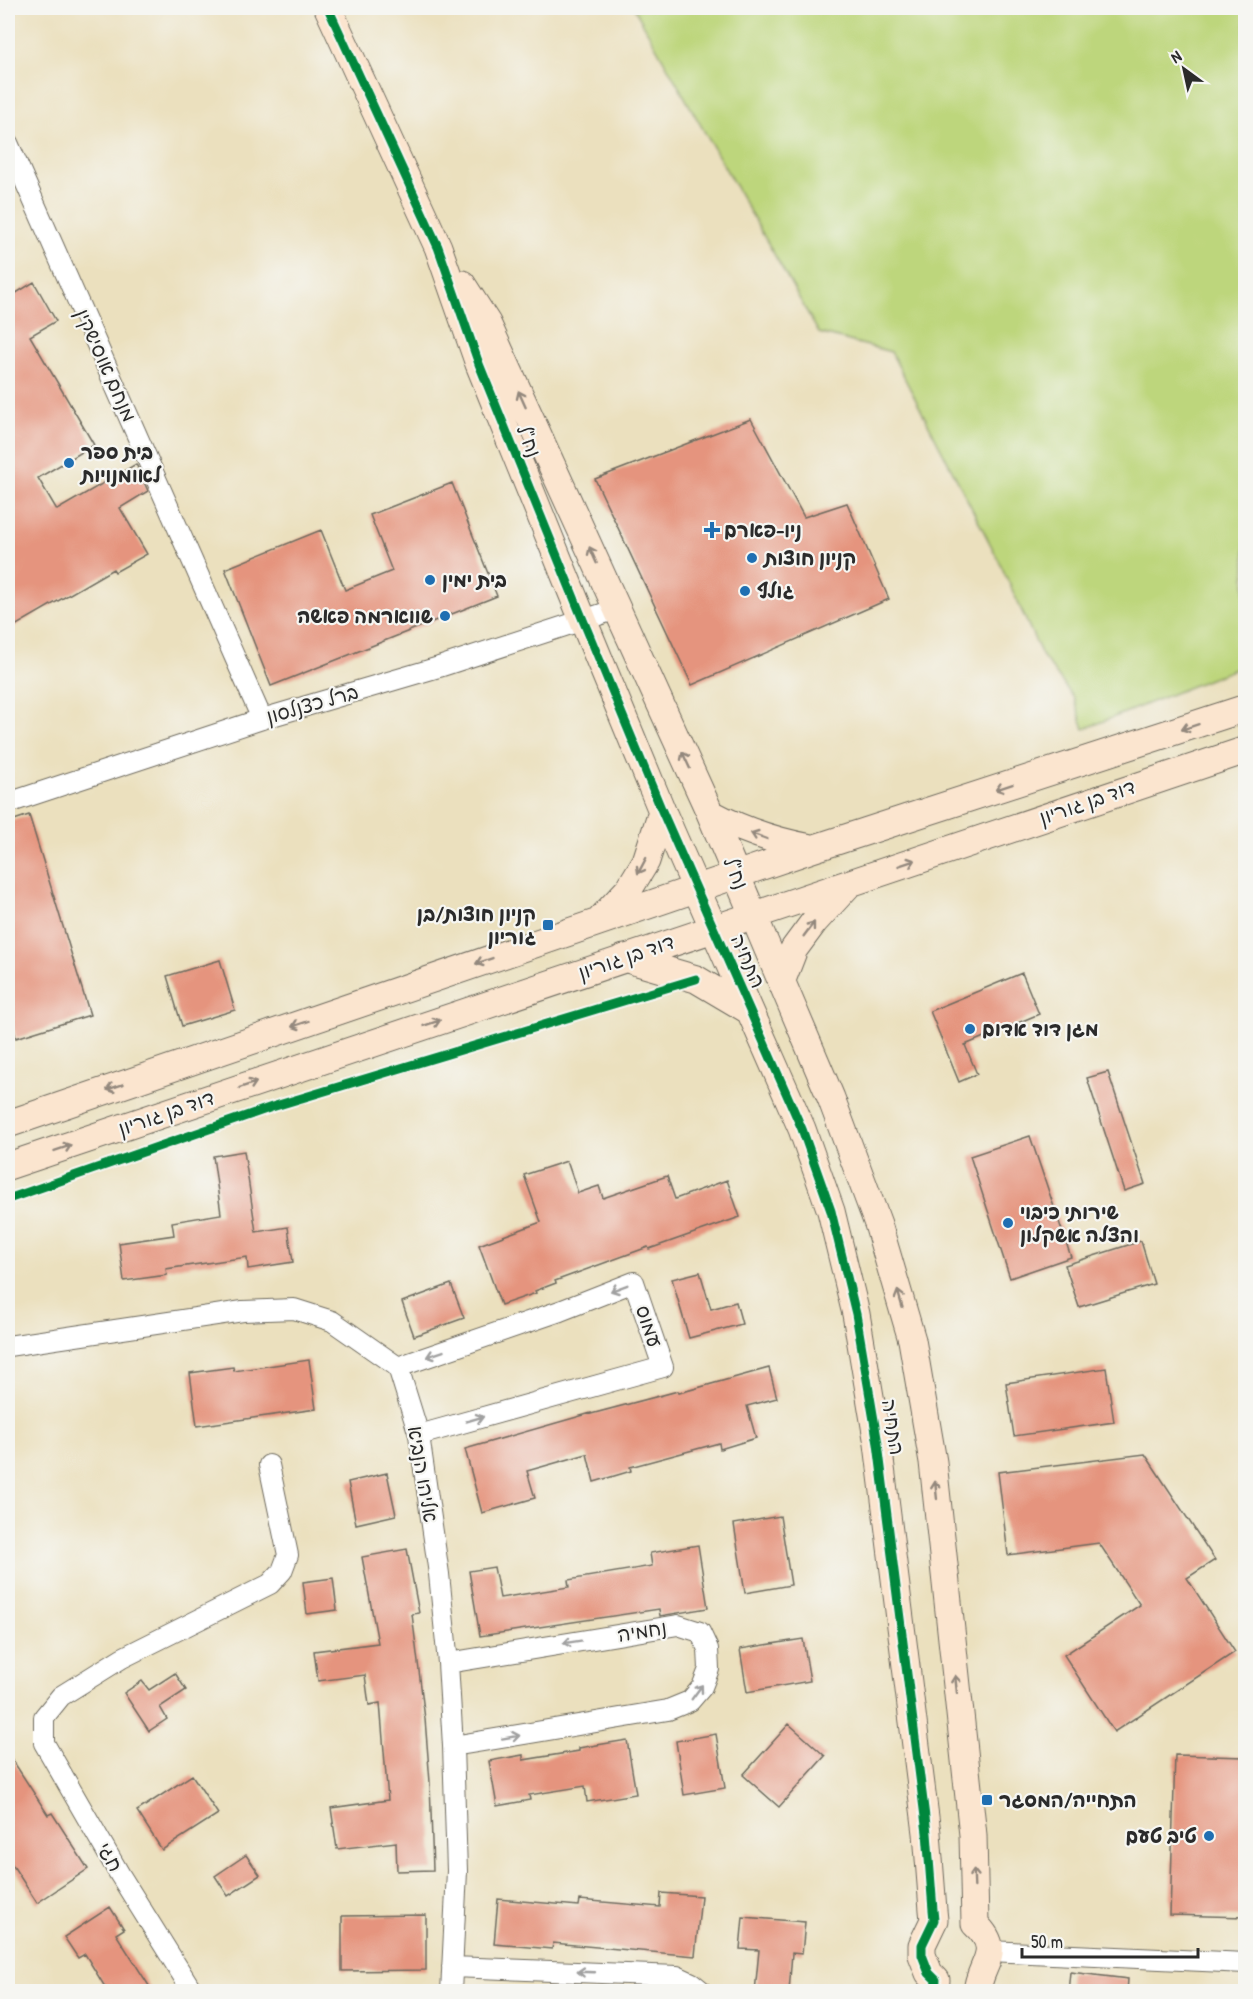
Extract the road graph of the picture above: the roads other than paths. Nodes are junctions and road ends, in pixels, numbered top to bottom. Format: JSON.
{"nodes":[{"id":1,"x":328,"y":8,"type":"edge"},
{"id":2,"x":8,"y":143,"type":"edge"},
{"id":3,"x":438,"y":247,"type":"junction"},
{"id":4,"x":617,"y":609,"type":"junction"},
{"id":5,"x":583,"y":620,"type":"junction"},
{"id":6,"x":1245,"y":708,"type":"edge"},
{"id":7,"x":262,"y":719,"type":"junction"},
{"id":8,"x":1245,"y":750,"type":"edge"},
{"id":9,"x":8,"y":803,"type":"edge"},
{"id":10,"x":662,"y":811,"type":"junction"},
{"id":11,"x":710,"y":813,"type":"junction"},
{"id":12,"x":812,"y":849,"type":"junction"},
{"id":13,"x":736,"y":874,"type":"junction"},
{"id":14,"x":852,"y":881,"type":"junction"},
{"id":15,"x":696,"y":888,"type":"junction"},
{"id":16,"x":754,"y":914,"type":"junction"},
{"id":17,"x":599,"y":921,"type":"junction"},
{"id":18,"x":714,"y":927,"type":"junction"},
{"id":19,"x":624,"y":958,"type":"junction"},
{"id":20,"x":782,"y":980,"type":"junction"},
{"id":21,"x":750,"y":1011,"type":"junction"},
{"id":22,"x":8,"y":1124,"type":"edge"},
{"id":23,"x":8,"y":1166,"type":"edge"},
{"id":24,"x":8,"y":1346,"type":"edge"},
{"id":25,"x":398,"y":1367,"type":"junction"},
{"id":26,"x":419,"y":1435,"type":"junction"},
{"id":27,"x":269,"y":1465,"type":"dead end"},
{"id":28,"x":448,"y":1663,"type":"junction"},
{"id":29,"x":453,"y":1746,"type":"junction"},
{"id":30,"x":975,"y":1924,"type":"junction"},
{"id":31,"x":931,"y":1928,"type":"junction"},
{"id":32,"x":990,"y":1951,"type":"junction"},
{"id":33,"x":1245,"y":1963,"type":"edge"},
{"id":34,"x":452,"y":1967,"type":"junction"},
{"id":35,"x":977,"y":1985,"type":"edge"},
{"id":36,"x":935,"y":1986,"type":"edge"},
{"id":37,"x":193,"y":1992,"type":"edge"},
{"id":38,"x":451,"y":1992,"type":"edge"},
{"id":39,"x":703,"y":1992,"type":"edge"}],
"edges":[{"from":1,"to":3,"type":"street","name":"נח\"ל"},
{"from":2,"to":7,"type":"street","name":"מנחם אוסישקין"},
{"from":4,"to":3,"type":"street","name":"נח\"ל","one_way":true},
{"from":3,"to":5,"type":"street","name":"נח\"ל"},
{"from":4,"to":5,"type":"street","name":"ברל כצנלסון"},
{"from":11,"to":4,"type":"street","name":"נח\"ל","one_way":true},
{"from":5,"to":7,"type":"street","name":"ברל כצנלסון"},
{"from":5,"to":10,"type":"street","name":"נח\"ל"},
{"from":6,"to":12,"type":"street","name":"דוד בן גוריון","one_way":true},
{"from":7,"to":9,"type":"street","name":"ברל כצנלסון"},
{"from":14,"to":8,"type":"street","name":"דוד בן גוריון","one_way":true},
{"from":10,"to":15,"type":"street","name":"נח\"ל"},
{"from":10,"to":17,"type":"street","one_way":true},
{"from":12,"to":11,"type":"street","one_way":true},
{"from":11,"to":13,"type":"street","name":"נח\"ל"},
{"from":12,"to":13,"type":"street","name":"דוד בן גוריון"},
{"from":13,"to":15,"type":"street","name":"דוד בן גוריון"},
{"from":13,"to":16,"type":"street","name":"נח\"ל"},
{"from":14,"to":16,"type":"street","name":"דוד בן גוריון"},
{"from":20,"to":14,"type":"street","one_way":true},
{"from":15,"to":17,"type":"street","name":"דוד בן גוריון"},
{"from":15,"to":18,"type":"street","name":"התחיה"},
{"from":16,"to":18,"type":"street","name":"דוד בן גוריון"},
{"from":16,"to":20,"type":"street","name":"התחיה"},
{"from":17,"to":22,"type":"street","name":"דוד בן גוריון","one_way":true},
{"from":18,"to":19,"type":"street","name":"דוד בן גוריון"},
{"from":18,"to":21,"type":"street","name":"התחיה"},
{"from":19,"to":21,"type":"street"},
{"from":23,"to":19,"type":"street","name":"דוד בן גוריון","one_way":true},
{"from":30,"to":20,"type":"street","name":"התחיה","one_way":true},
{"from":21,"to":31,"type":"street","name":"התחיה"},
{"from":24,"to":25,"type":"street"},
{"from":25,"to":26,"type":"street","name":"אליהו הנביא"},
{"from":26,"to":25,"type":"street","name":"עמוס","one_way":true},
{"from":26,"to":28,"type":"street","name":"אליהו הנביא"},
{"from":27,"to":37,"type":"street","name":"חגי"},
{"from":28,"to":29,"type":"street","name":"אליהו הנביא"},
{"from":29,"to":28,"type":"street","name":"נחמיה","one_way":true},
{"from":29,"to":34,"type":"street","name":"אליהו הנביא"},
{"from":30,"to":31,"type":"street"},
{"from":30,"to":32,"type":"street","name":"התחיה"},
{"from":31,"to":36,"type":"street","name":"התחיה"},
{"from":32,"to":33,"type":"street"},
{"from":32,"to":35,"type":"street"},
{"from":34,"to":38,"type":"street","name":"אליהו הנביא"},
{"from":39,"to":34,"type":"street","one_way":true},
{"from":35,"to":36,"type":"street"}]}
